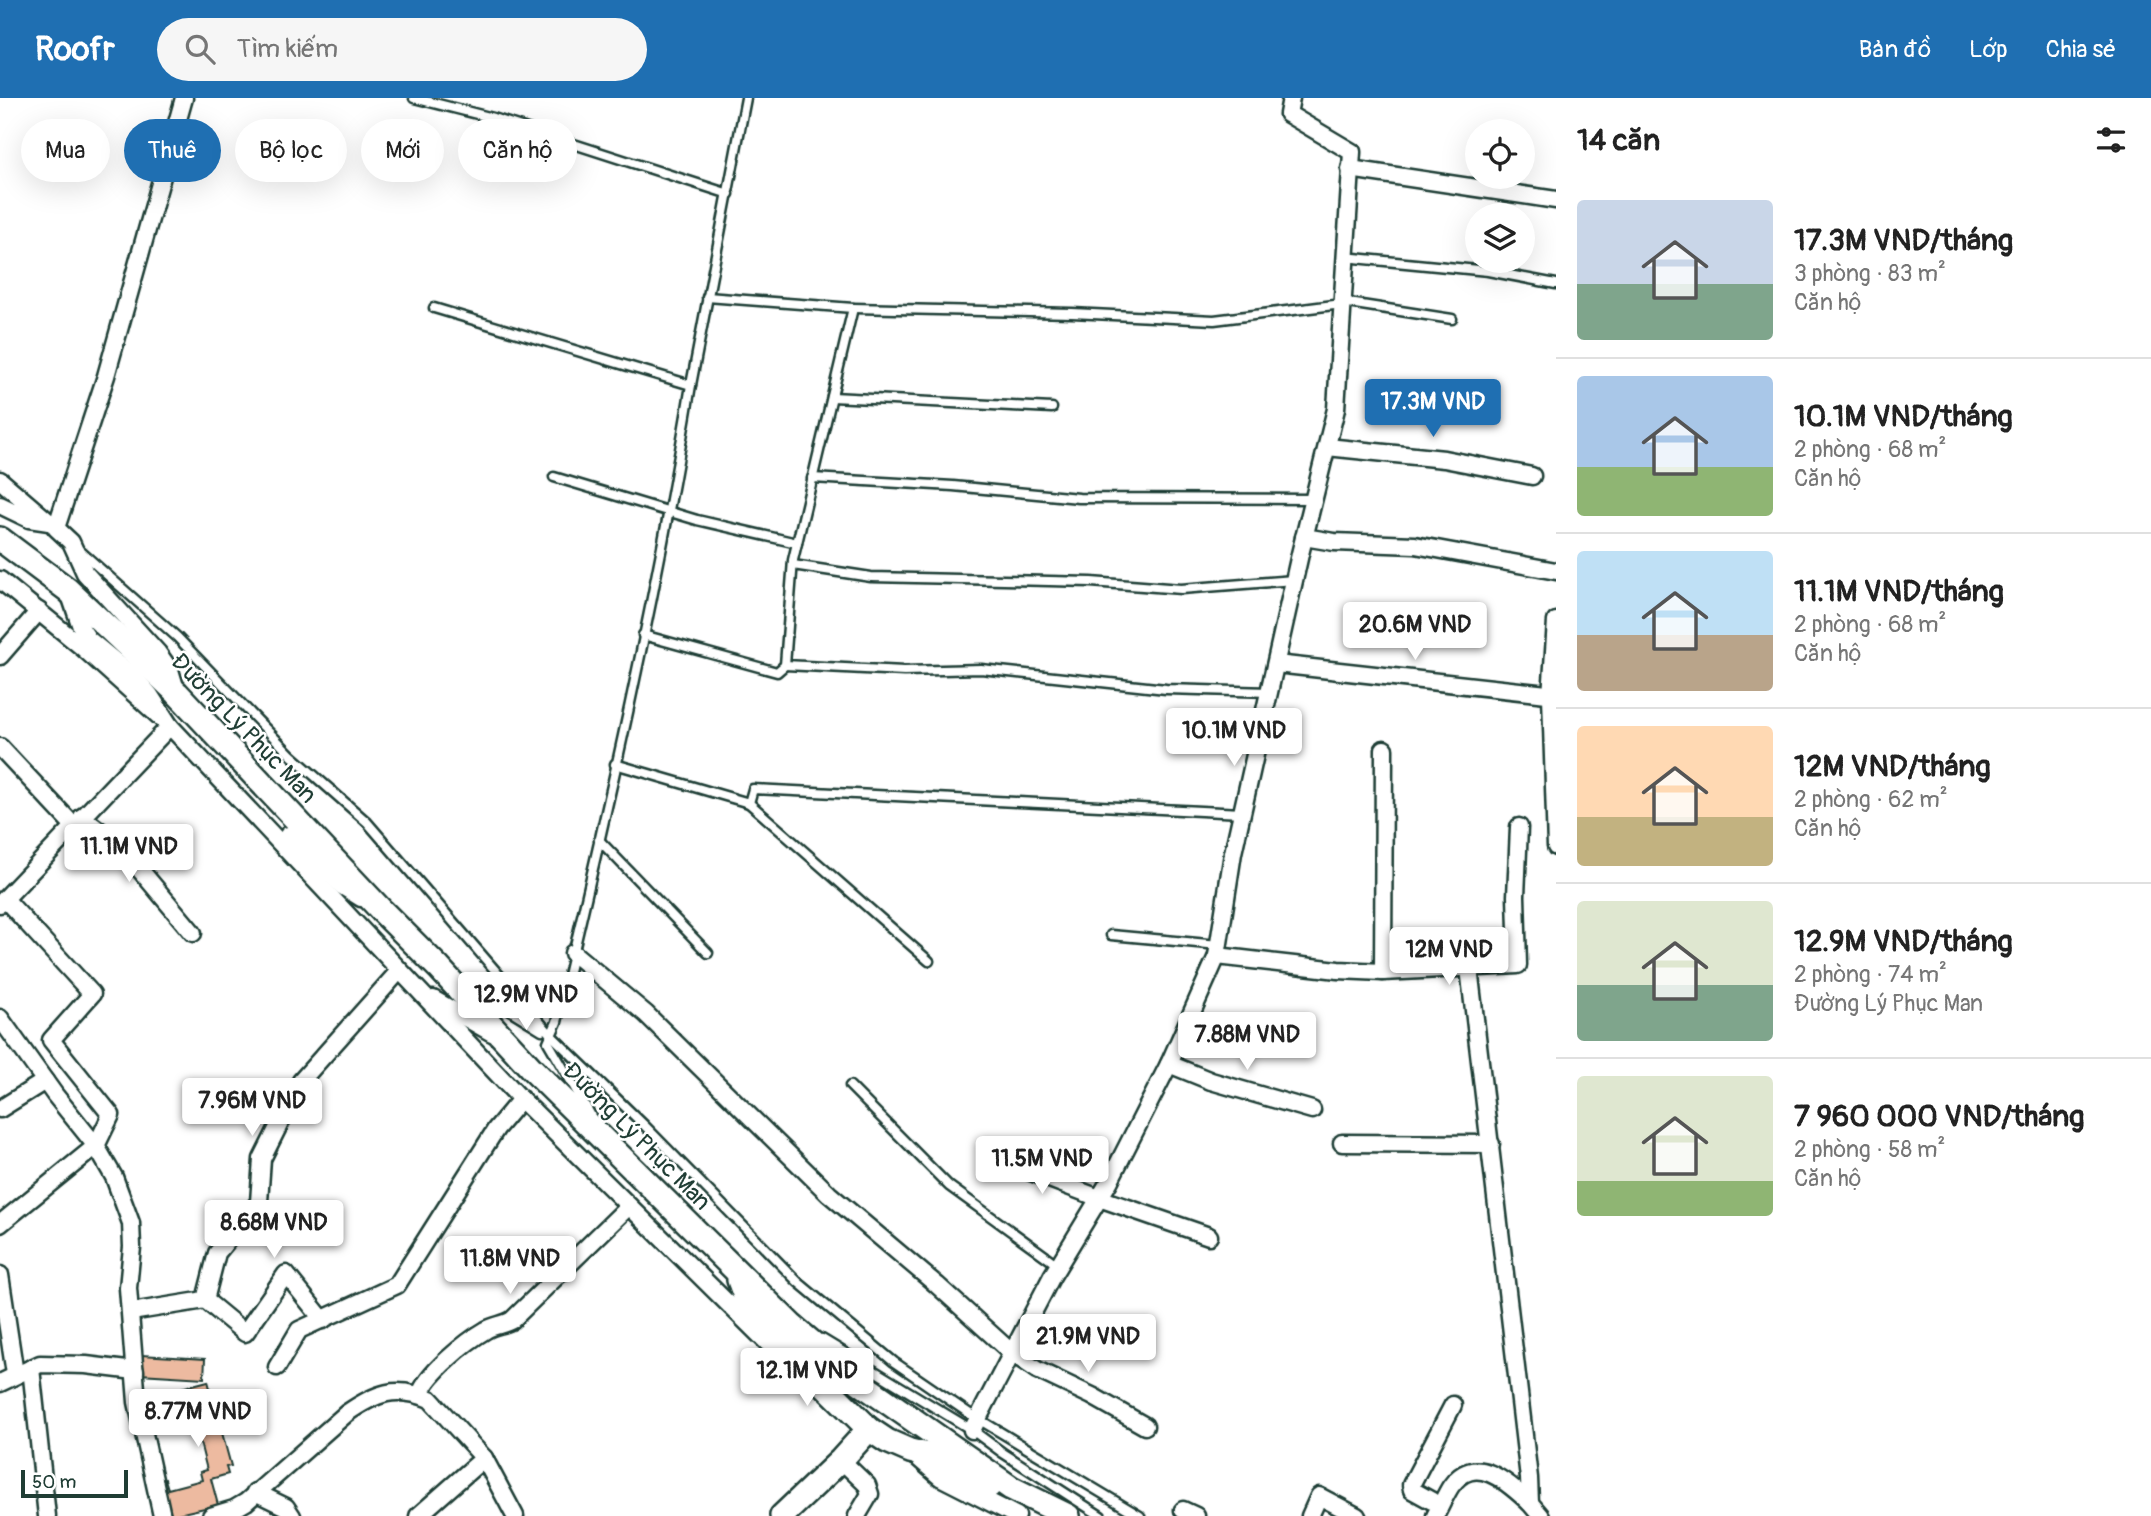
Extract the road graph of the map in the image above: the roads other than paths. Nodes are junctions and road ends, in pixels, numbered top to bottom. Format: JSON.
{"nodes":[{"id":1,"x":184,"y":98,"type":"edge"},
{"id":2,"x":414,"y":98,"type":"edge"},
{"id":3,"x":746,"y":98,"type":"edge"},
{"id":4,"x":1291,"y":98,"type":"edge"},
{"id":5,"x":1350,"y":169,"type":"junction"},
{"id":6,"x":729,"y":194,"type":"junction"},
{"id":7,"x":1556,"y":200,"type":"edge"},
{"id":8,"x":1344,"y":257,"type":"junction"},
{"id":9,"x":1556,"y":284,"type":"edge"},
{"id":10,"x":707,"y":297,"type":"junction"},
{"id":11,"x":1342,"y":303,"type":"junction"},
{"id":12,"x":434,"y":308,"type":"dead end"},
{"id":13,"x":853,"y":308,"type":"junction"},
{"id":14,"x":1452,"y":319,"type":"dead end"},
{"id":15,"x":691,"y":385,"type":"junction"},
{"id":16,"x":832,"y":397,"type":"junction"},
{"id":17,"x":1052,"y":408,"type":"dead end"},
{"id":18,"x":1327,"y":447,"type":"junction"},
{"id":19,"x":1532,"y":476,"type":"dead end"},
{"id":20,"x":554,"y":477,"type":"dead end"},
{"id":21,"x":812,"y":478,"type":"junction"},
{"id":22,"x":0,"y":480,"type":"edge"},
{"id":23,"x":1314,"y":499,"type":"junction"},
{"id":24,"x":0,"y":505,"type":"edge"},
{"id":25,"x":670,"y":512,"type":"junction"},
{"id":26,"x":52,"y":525,"type":"junction"},
{"id":27,"x":1304,"y":537,"type":"junction"},
{"id":28,"x":0,"y":539,"type":"edge"},
{"id":29,"x":71,"y":542,"type":"junction"},
{"id":30,"x":797,"y":542,"type":"junction"},
{"id":31,"x":793,"y":565,"type":"junction"},
{"id":32,"x":1556,"y":570,"type":"edge"},
{"id":33,"x":0,"y":580,"type":"edge"},
{"id":34,"x":1294,"y":580,"type":"junction"},
{"id":35,"x":68,"y":590,"type":"junction"},
{"id":36,"x":39,"y":611,"type":"junction"},
{"id":37,"x":1556,"y":621,"type":"edge"},
{"id":38,"x":643,"y":635,"type":"junction"},
{"id":39,"x":0,"y":656,"type":"edge"},
{"id":40,"x":1276,"y":664,"type":"junction"},
{"id":41,"x":785,"y":665,"type":"junction"},
{"id":42,"x":1269,"y":692,"type":"junction"},
{"id":43,"x":177,"y":693,"type":"junction"},
{"id":44,"x":1554,"y":695,"type":"edge"},
{"id":45,"x":170,"y":726,"type":"junction"},
{"id":46,"x":183,"y":740,"type":"junction"},
{"id":47,"x":0,"y":747,"type":"edge"},
{"id":48,"x":1384,"y":749,"type":"dead end"},
{"id":49,"x":615,"y":764,"type":"junction"},
{"id":50,"x":749,"y":803,"type":"junction"},
{"id":51,"x":1242,"y":813,"type":"junction"},
{"id":52,"x":78,"y":821,"type":"junction"},
{"id":53,"x":1518,"y":827,"type":"dead end"},
{"id":54,"x":599,"y":840,"type":"junction"},
{"id":55,"x":1556,"y":848,"type":"edge"},
{"id":56,"x":3,"y":901,"type":"edge"},
{"id":57,"x":382,"y":911,"type":"junction"},
{"id":58,"x":193,"y":933,"type":"dead end"},
{"id":59,"x":1111,"y":935,"type":"dead end"},
{"id":60,"x":1218,"y":950,"type":"junction"},
{"id":61,"x":573,"y":953,"type":"junction"},
{"id":62,"x":708,"y":953,"type":"dead end"},
{"id":63,"x":929,"y":961,"type":"dead end"},
{"id":64,"x":439,"y":968,"type":"junction"},
{"id":65,"x":1469,"y":968,"type":"junction"},
{"id":66,"x":400,"y":971,"type":"junction"},
{"id":67,"x":1383,"y":972,"type":"junction"},
{"id":68,"x":418,"y":992,"type":"junction"},
{"id":69,"x":0,"y":1018,"type":"edge"},
{"id":70,"x":551,"y":1035,"type":"junction"},
{"id":71,"x":504,"y":1040,"type":"junction"},
{"id":72,"x":1169,"y":1064,"type":"junction"},
{"id":73,"x":45,"y":1081,"type":"junction"},
{"id":74,"x":850,"y":1086,"type":"dead end"},
{"id":75,"x":521,"y":1099,"type":"junction"},
{"id":76,"x":0,"y":1109,"type":"edge"},
{"id":77,"x":1312,"y":1110,"type":"dead end"},
{"id":78,"x":1342,"y":1143,"type":"dead end"},
{"id":79,"x":1491,"y":1144,"type":"junction"},
{"id":80,"x":608,"y":1145,"type":"junction"},
{"id":81,"x":96,"y":1146,"type":"junction"},
{"id":82,"x":997,"y":1159,"type":"dead end"},
{"id":83,"x":1099,"y":1198,"type":"junction"},
{"id":84,"x":629,"y":1206,"type":"junction"},
{"id":85,"x":0,"y":1224,"type":"edge"},
{"id":86,"x":1209,"y":1236,"type":"dead end"},
{"id":87,"x":1059,"y":1266,"type":"junction"},
{"id":88,"x":737,"y":1274,"type":"junction"},
{"id":89,"x":0,"y":1275,"type":"edge"},
{"id":90,"x":205,"y":1300,"type":"junction"},
{"id":91,"x":131,"y":1312,"type":"junction"},
{"id":92,"x":323,"y":1320,"type":"junction"},
{"id":93,"x":791,"y":1325,"type":"junction"},
{"id":94,"x":1012,"y":1353,"type":"junction"},
{"id":95,"x":277,"y":1367,"type":"dead end"},
{"id":96,"x":31,"y":1368,"type":"junction"},
{"id":97,"x":135,"y":1371,"type":"junction"},
{"id":98,"x":15,"y":1374,"type":"junction"},
{"id":99,"x":0,"y":1383,"type":"edge"},
{"id":100,"x":420,"y":1395,"type":"junction"},
{"id":101,"x":1453,"y":1405,"type":"dead end"},
{"id":102,"x":975,"y":1424,"type":"junction"},
{"id":103,"x":1145,"y":1426,"type":"dead end"},
{"id":104,"x":869,"y":1429,"type":"junction"},
{"id":105,"x":910,"y":1451,"type":"junction"},
{"id":106,"x":484,"y":1458,"type":"junction"},
{"id":107,"x":841,"y":1460,"type":"junction"},
{"id":108,"x":1011,"y":1488,"type":"junction"},
{"id":109,"x":256,"y":1492,"type":"junction"},
{"id":110,"x":1436,"y":1506,"type":"edge"},
{"id":111,"x":1535,"y":1509,"type":"edge"},
{"id":112,"x":47,"y":1516,"type":"edge"},
{"id":113,"x":162,"y":1516,"type":"edge"},
{"id":114,"x":211,"y":1516,"type":"edge"},
{"id":115,"x":292,"y":1516,"type":"edge"},
{"id":116,"x":418,"y":1516,"type":"edge"},
{"id":117,"x":515,"y":1516,"type":"edge"},
{"id":118,"x":782,"y":1516,"type":"edge"},
{"id":119,"x":857,"y":1516,"type":"edge"},
{"id":120,"x":1017,"y":1516,"type":"edge"},
{"id":121,"x":1068,"y":1516,"type":"edge"},
{"id":122,"x":1101,"y":1516,"type":"edge"},
{"id":123,"x":1140,"y":1516,"type":"edge"},
{"id":124,"x":1310,"y":1516,"type":"edge"},
{"id":125,"x":1357,"y":1516,"type":"edge"}],
"edges":[{"from":1,"to":26,"type":"street"},
{"from":2,"to":6,"type":"lane"},
{"from":3,"to":6,"type":"lane"},
{"from":4,"to":5,"type":"street"},
{"from":5,"to":7,"type":"street"},
{"from":5,"to":8,"type":"street"},
{"from":6,"to":10,"type":"lane"},
{"from":8,"to":9,"type":"lane"},
{"from":8,"to":11,"type":"street"},
{"from":10,"to":13,"type":"lane"},
{"from":10,"to":15,"type":"lane"},
{"from":11,"to":13,"type":"lane"},
{"from":11,"to":14,"type":"lane"},
{"from":11,"to":18,"type":"street"},
{"from":12,"to":15,"type":"lane"},
{"from":13,"to":16,"type":"lane"},
{"from":15,"to":25,"type":"lane"},
{"from":16,"to":17,"type":"lane"},
{"from":16,"to":21,"type":"lane"},
{"from":18,"to":19,"type":"street"},
{"from":18,"to":23,"type":"street"},
{"from":20,"to":25,"type":"lane"},
{"from":21,"to":23,"type":"lane"},
{"from":21,"to":30,"type":"lane"},
{"from":22,"to":26,"type":"street"},
{"from":23,"to":27,"type":"street"},
{"from":24,"to":26,"type":"street"},
{"from":25,"to":30,"type":"lane"},
{"from":25,"to":38,"type":"lane"},
{"from":26,"to":29,"type":"street"},
{"from":27,"to":32,"type":"street"},
{"from":27,"to":34,"type":"street"},
{"from":28,"to":35,"type":"main road","name":"Đường Lý Phục Man"},
{"from":29,"to":43,"type":"street"},
{"from":29,"to":70,"type":"lane"},
{"from":30,"to":31,"type":"lane"},
{"from":31,"to":34,"type":"lane"},
{"from":31,"to":41,"type":"lane"},
{"from":33,"to":36,"type":"street"},
{"from":34,"to":40,"type":"street"},
{"from":35,"to":43,"type":"main road","name":"Đường Lý Phục Man"},
{"from":35,"to":45,"type":"street"},
{"from":36,"to":39,"type":"street"},
{"from":36,"to":45,"type":"street"},
{"from":37,"to":44,"type":"street"},
{"from":38,"to":41,"type":"lane"},
{"from":38,"to":49,"type":"lane"},
{"from":40,"to":42,"type":"street"},
{"from":40,"to":44,"type":"street"},
{"from":41,"to":42,"type":"lane"},
{"from":42,"to":51,"type":"street"},
{"from":43,"to":57,"type":"main road","name":"Đường Lý Phục Man"},
{"from":44,"to":55,"type":"street"},
{"from":45,"to":46,"type":"street"},
{"from":45,"to":52,"type":"street"},
{"from":46,"to":57,"type":"street"},
{"from":46,"to":66,"type":"street"},
{"from":47,"to":52,"type":"street"},
{"from":48,"to":67,"type":"street"},
{"from":49,"to":50,"type":"lane"},
{"from":49,"to":54,"type":"lane"},
{"from":50,"to":51,"type":"lane"},
{"from":50,"to":63,"type":"lane"},
{"from":51,"to":60,"type":"street"},
{"from":52,"to":56,"type":"street"},
{"from":52,"to":58,"type":"street"},
{"from":53,"to":65,"type":"street"},
{"from":54,"to":61,"type":"lane"},
{"from":54,"to":62,"type":"lane"},
{"from":56,"to":81,"type":"street"},
{"from":57,"to":64,"type":"main road","name":"Đường Lý Phục Man"},
{"from":59,"to":60,"type":"lane"},
{"from":60,"to":67,"type":"street"},
{"from":60,"to":72,"type":"street"},
{"from":61,"to":70,"type":"lane"},
{"from":61,"to":94,"type":"street"},
{"from":64,"to":70,"type":"lane"},
{"from":64,"to":71,"type":"main road","name":"Đường Lý Phục Man"},
{"from":65,"to":67,"type":"street"},
{"from":65,"to":79,"type":"street"},
{"from":66,"to":68,"type":"street"},
{"from":66,"to":90,"type":"street"},
{"from":68,"to":71,"type":"street"},
{"from":68,"to":75,"type":"street"},
{"from":69,"to":73,"type":"street"},
{"from":70,"to":80,"type":"lane"},
{"from":70,"to":102,"type":"lane"},
{"from":71,"to":80,"type":"main road","name":"Đường Lý Phục Man"},
{"from":72,"to":77,"type":"street"},
{"from":72,"to":83,"type":"street"},
{"from":73,"to":76,"type":"street"},
{"from":73,"to":81,"type":"street"},
{"from":74,"to":87,"type":"lane"},
{"from":75,"to":84,"type":"street"},
{"from":75,"to":92,"type":"street"},
{"from":78,"to":79,"type":"street"},
{"from":79,"to":111,"type":"street"},
{"from":80,"to":88,"type":"main road","name":"Đường Lý Phục Man"},
{"from":81,"to":85,"type":"street"},
{"from":81,"to":91,"type":"street"},
{"from":82,"to":83,"type":"street"},
{"from":83,"to":86,"type":"street"},
{"from":83,"to":87,"type":"street"},
{"from":84,"to":100,"type":"street"},
{"from":84,"to":104,"type":"street"},
{"from":87,"to":94,"type":"street"},
{"from":88,"to":93,"type":"main road","name":"Đường Lý Phục Man"},
{"from":88,"to":104,"type":"main road"},
{"from":89,"to":98,"type":"street"},
{"from":90,"to":91,"type":"street"},
{"from":90,"to":92,"type":"street"},
{"from":91,"to":97,"type":"street"},
{"from":92,"to":95,"type":"street"},
{"from":93,"to":102,"type":"lane"},
{"from":93,"to":108,"type":"main road","name":"Đường Lý Phục Man"},
{"from":94,"to":102,"type":"street"},
{"from":94,"to":103,"type":"street"},
{"from":96,"to":97,"type":"street"},
{"from":96,"to":98,"type":"street"},
{"from":96,"to":112,"type":"street"},
{"from":97,"to":113,"type":"street"},
{"from":98,"to":99,"type":"street"},
{"from":100,"to":106,"type":"street"},
{"from":100,"to":109,"type":"street"},
{"from":101,"to":110,"type":"street"},
{"from":102,"to":122,"type":"lane"},
{"from":102,"to":123,"type":"lane"},
{"from":104,"to":105,"type":"main road"},
{"from":104,"to":107,"type":"main road"},
{"from":105,"to":108,"type":"main road"},
{"from":105,"to":120,"type":"street"},
{"from":106,"to":116,"type":"street"},
{"from":106,"to":117,"type":"street"},
{"from":107,"to":118,"type":"main road"},
{"from":107,"to":119,"type":"street"},
{"from":108,"to":121,"type":"main road","name":"Đường Lý Phục Man"},
{"from":109,"to":114,"type":"street"},
{"from":109,"to":115,"type":"street"},
{"from":110,"to":111,"type":"street"},
{"from":124,"to":125,"type":"street"}]}
